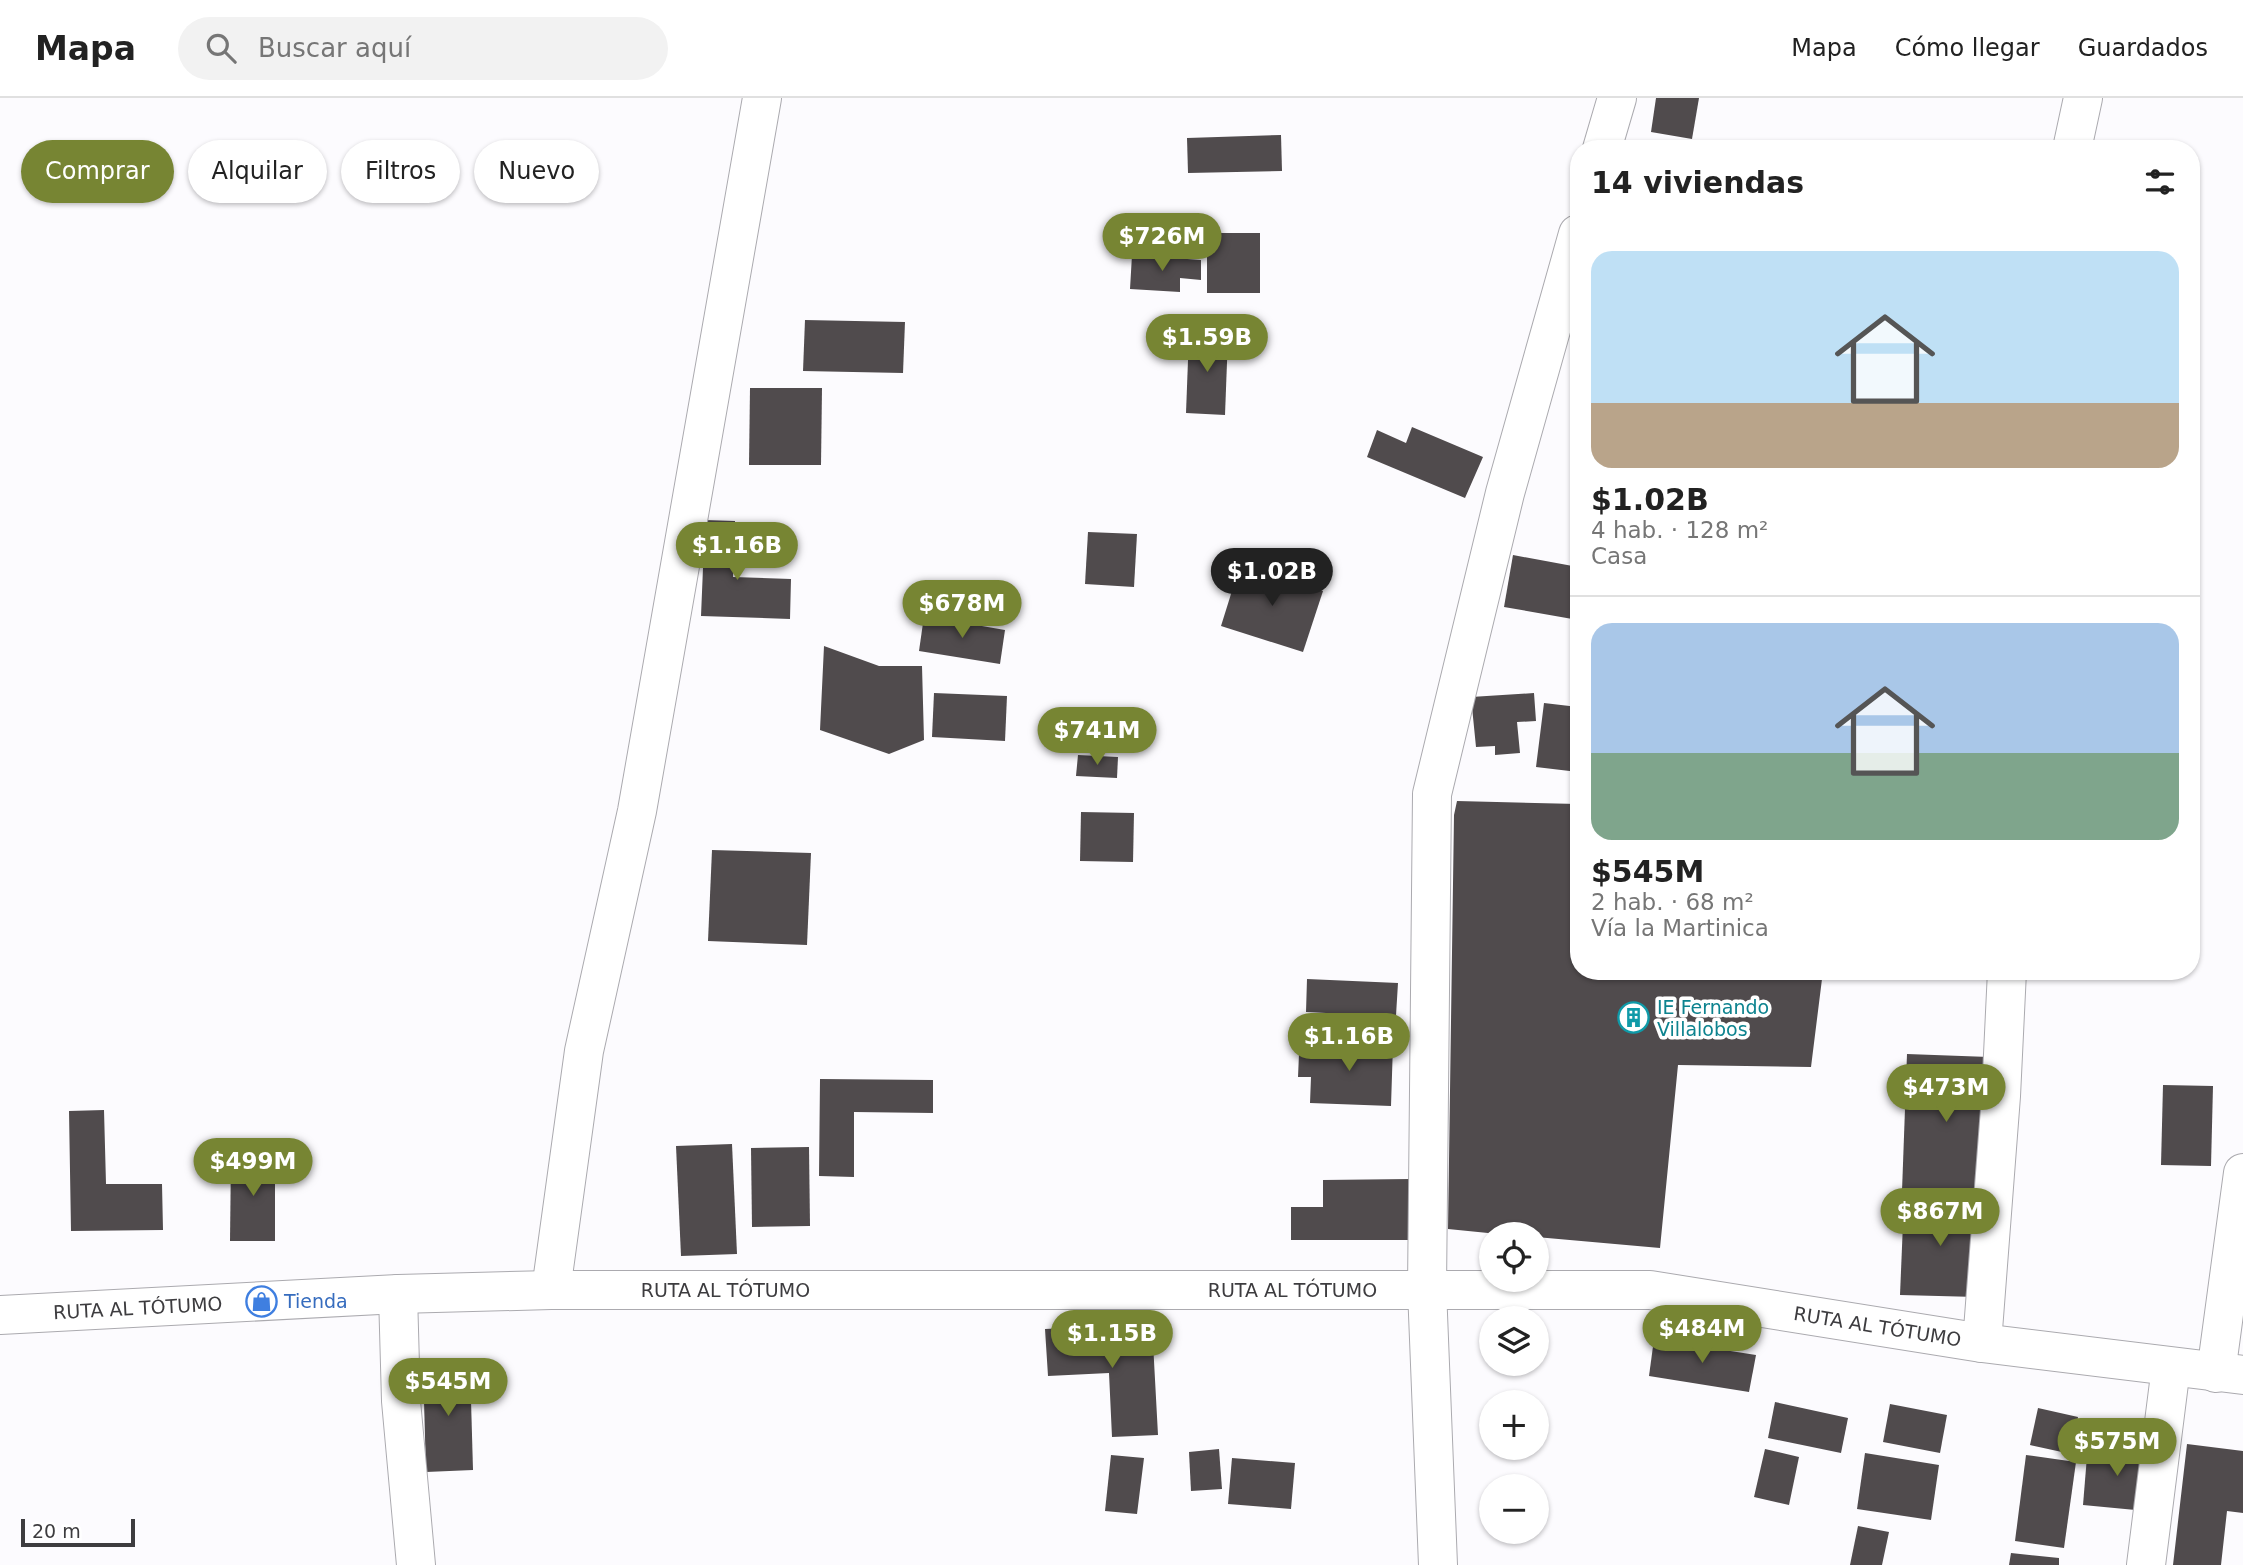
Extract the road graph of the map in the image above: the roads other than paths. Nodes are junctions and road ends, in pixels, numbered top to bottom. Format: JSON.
{"nodes":[{"id":1,"x":762,"y":98,"type":"edge"},
{"id":2,"x":1617,"y":98,"type":"edge"},
{"id":3,"x":2083,"y":98,"type":"edge"},
{"id":4,"x":1605,"y":140,"type":"edge"},
{"id":5,"x":2074,"y":140,"type":"edge"},
{"id":6,"x":1570,"y":262,"type":"edge"},
{"id":7,"x":2007,"y":980,"type":"edge"},
{"id":8,"x":2243,"y":1174,"type":"edge"},
{"id":9,"x":1427,"y":1289,"type":"junction"},
{"id":10,"x":551,"y":1290,"type":"junction"},
{"id":11,"x":398,"y":1294,"type":"junction"},
{"id":12,"x":0,"y":1315,"type":"edge"},
{"id":13,"x":1982,"y":1343,"type":"junction"},
{"id":14,"x":2171,"y":1367,"type":"junction"},
{"id":15,"x":2230,"y":1374,"type":"edge"},
{"id":16,"x":416,"y":1565,"type":"edge"},
{"id":17,"x":1438,"y":1565,"type":"edge"},
{"id":18,"x":2146,"y":1565,"type":"edge"}],
"edges":[{"from":1,"to":10,"type":"street"},
{"from":2,"to":4,"type":"street"},
{"from":3,"to":5,"type":"street"},
{"from":6,"to":9,"type":"street"},
{"from":7,"to":13,"type":"street"},
{"from":8,"to":15,"type":"street"},
{"from":9,"to":10,"type":"street","name":"RUTA AL TÓTUMO"},
{"from":9,"to":13,"type":"street","name":"RUTA AL TÓTUMO"},
{"from":9,"to":17,"type":"street"},
{"from":10,"to":11,"type":"street","name":"RUTA AL TÓTUMO"},
{"from":11,"to":12,"type":"street","name":"RUTA AL TÓTUMO"},
{"from":11,"to":16,"type":"street"},
{"from":13,"to":14,"type":"street","name":"RUTA AL TÓTUMO"},
{"from":14,"to":15,"type":"street","name":"RUTA AL TÓTUMO"},
{"from":14,"to":18,"type":"street"}]}
